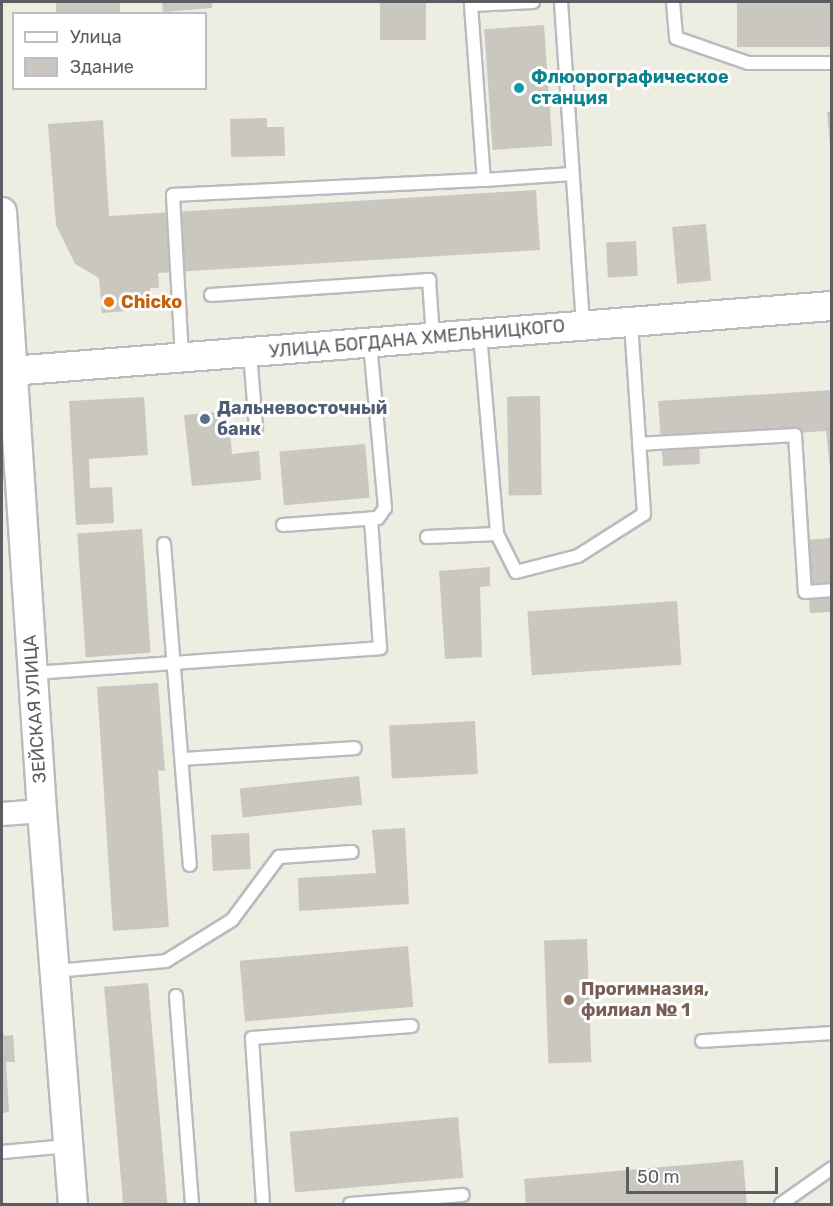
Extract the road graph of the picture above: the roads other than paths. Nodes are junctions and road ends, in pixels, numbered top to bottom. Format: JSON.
{"nodes":[{"id":1,"x":533,"y":2,"type":"edge"},
{"id":2,"x":561,"y":2,"type":"edge"},
{"id":3,"x":673,"y":2,"type":"edge"},
{"id":4,"x":831,"y":63,"type":"edge"},
{"id":5,"x":572,"y":174,"type":"dead end"},
{"id":6,"x":484,"y":180,"type":"junction"},
{"id":7,"x":2,"y":212,"type":"edge"},
{"id":8,"x":211,"y":295,"type":"dead end"},
{"id":9,"x":831,"y":306,"type":"edge"},
{"id":10,"x":631,"y":322,"type":"junction"},
{"id":11,"x":583,"y":326,"type":"junction"},
{"id":12,"x":480,"y":334,"type":"junction"},
{"id":13,"x":433,"y":337,"type":"junction"},
{"id":14,"x":370,"y":342,"type":"junction"},
{"id":15,"x":250,"y":352,"type":"junction"},
{"id":16,"x":182,"y":357,"type":"junction"},
{"id":17,"x":6,"y":371,"type":"edge"},
{"id":18,"x":256,"y":429,"type":"dead end"},
{"id":19,"x":639,"y":444,"type":"junction"},
{"id":20,"x":371,"y":519,"type":"junction"},
{"id":21,"x":283,"y":525,"type":"dead end"},
{"id":22,"x":497,"y":534,"type":"junction"},
{"id":23,"x":427,"y":537,"type":"dead end"},
{"id":24,"x":164,"y":544,"type":"dead end"},
{"id":25,"x":831,"y":590,"type":"edge"},
{"id":26,"x":173,"y":663,"type":"junction"},
{"id":27,"x":33,"y":673,"type":"junction"},
{"id":28,"x":355,"y":747,"type":"dead end"},
{"id":29,"x":182,"y":759,"type":"junction"},
{"id":30,"x":42,"y":811,"type":"junction"},
{"id":31,"x":2,"y":814,"type":"edge"},
{"id":32,"x":352,"y":852,"type":"dead end"},
{"id":33,"x":190,"y":865,"type":"dead end"},
{"id":34,"x":55,"y":971,"type":"junction"},
{"id":35,"x":176,"y":996,"type":"dead end"},
{"id":36,"x":412,"y":1026,"type":"dead end"},
{"id":37,"x":831,"y":1033,"type":"edge"},
{"id":38,"x":702,"y":1041,"type":"dead end"},
{"id":39,"x":68,"y":1146,"type":"junction"},
{"id":40,"x":2,"y":1152,"type":"edge"},
{"id":41,"x":831,"y":1168,"type":"edge"},
{"id":42,"x":463,"y":1195,"type":"dead end"},
{"id":43,"x":73,"y":1204,"type":"edge"},
{"id":44,"x":192,"y":1204,"type":"edge"},
{"id":45,"x":263,"y":1204,"type":"edge"},
{"id":46,"x":350,"y":1204,"type":"edge"},
{"id":47,"x":781,"y":1204,"type":"edge"}],
"edges":[{"from":1,"to":6,"type":"lane"},
{"from":2,"to":11,"type":"lane"},
{"from":3,"to":4,"type":"lane"},
{"from":5,"to":6,"type":"lane"},
{"from":6,"to":16,"type":"lane"},
{"from":7,"to":17,"type":"street","name":"ЗЕЙСКАЯ УЛИЦА"},
{"from":8,"to":13,"type":"lane"},
{"from":9,"to":10,"type":"street","name":"УЛИЦА БОГДАНА ХМЕЛЬНИЦКОГО"},
{"from":10,"to":11,"type":"street","name":"УЛИЦА БОГДАНА ХМЕЛЬНИЦКОГО"},
{"from":10,"to":19,"type":"lane"},
{"from":11,"to":12,"type":"street","name":"УЛИЦА БОГДАНА ХМЕЛЬНИЦКОГО"},
{"from":12,"to":13,"type":"street","name":"УЛИЦА БОГДАНА ХМЕЛЬНИЦКОГО"},
{"from":12,"to":22,"type":"lane"},
{"from":13,"to":14,"type":"street","name":"УЛИЦА БОГДАНА ХМЕЛЬНИЦКОГО"},
{"from":14,"to":15,"type":"street","name":"УЛИЦА БОГДАНА ХМЕЛЬНИЦКОГО"},
{"from":14,"to":20,"type":"lane"},
{"from":15,"to":16,"type":"street","name":"УЛИЦА БОГДАНА ХМЕЛЬНИЦКОГО"},
{"from":15,"to":18,"type":"lane"},
{"from":16,"to":17,"type":"street","name":"УЛИЦА БОГДАНА ХМЕЛЬНИЦКОГО"},
{"from":17,"to":27,"type":"street","name":"ЗЕЙСКАЯ УЛИЦА"},
{"from":19,"to":22,"type":"lane"},
{"from":19,"to":25,"type":"lane"},
{"from":20,"to":21,"type":"lane"},
{"from":20,"to":26,"type":"lane"},
{"from":22,"to":23,"type":"lane"},
{"from":24,"to":26,"type":"lane"},
{"from":26,"to":27,"type":"lane"},
{"from":26,"to":29,"type":"lane"},
{"from":27,"to":30,"type":"street","name":"ЗЕЙСКАЯ УЛИЦА"},
{"from":28,"to":29,"type":"lane"},
{"from":29,"to":33,"type":"lane"},
{"from":30,"to":31,"type":"street"},
{"from":30,"to":34,"type":"street","name":"ЗЕЙСКАЯ УЛИЦА"},
{"from":32,"to":34,"type":"lane"},
{"from":34,"to":39,"type":"street","name":"ЗЕЙСКАЯ УЛИЦА"},
{"from":35,"to":44,"type":"lane"},
{"from":36,"to":45,"type":"lane"},
{"from":37,"to":38,"type":"lane"},
{"from":39,"to":40,"type":"lane"},
{"from":39,"to":43,"type":"street","name":"ЗЕЙСКАЯ УЛИЦА"},
{"from":41,"to":47,"type":"lane"},
{"from":42,"to":46,"type":"lane"}]}
